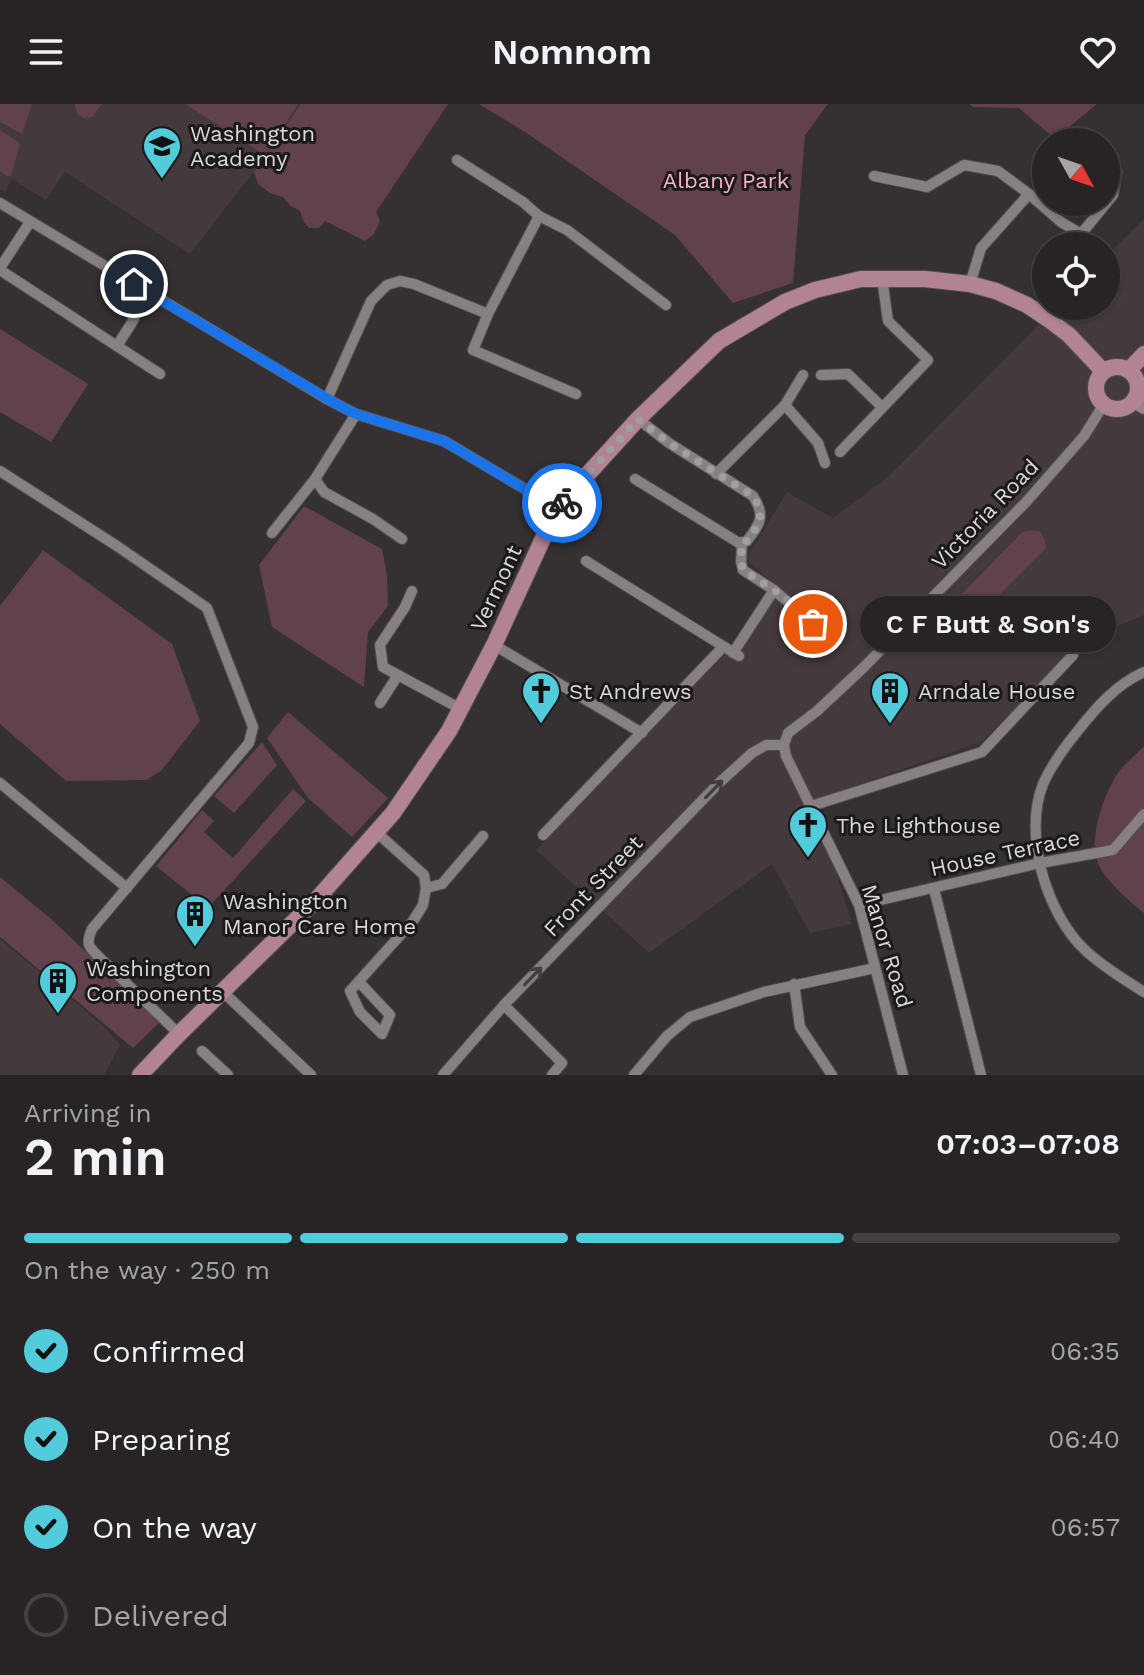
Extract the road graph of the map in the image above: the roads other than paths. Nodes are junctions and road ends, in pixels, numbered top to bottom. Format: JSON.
{"nodes":[{"id":1,"x":457,"y":160,"type":"dead end"},
{"id":2,"x":874,"y":176,"type":"dead end"},
{"id":3,"x":1029,"y":194,"type":"junction"},
{"id":4,"x":1032,"y":197,"type":"edge"},
{"id":5,"x":0,"y":203,"type":"edge"},
{"id":6,"x":539,"y":216,"type":"junction"},
{"id":7,"x":1054,"y":216,"type":"edge"},
{"id":8,"x":1096,"y":216,"type":"edge"},
{"id":9,"x":30,"y":222,"type":"junction"},
{"id":10,"x":0,"y":269,"type":"edge"},
{"id":11,"x":882,"y":278,"type":"junction"},
{"id":12,"x":970,"y":284,"type":"junction"},
{"id":13,"x":666,"y":305,"type":"dead end"},
{"id":14,"x":488,"y":314,"type":"junction"},
{"id":15,"x":134,"y":319,"type":"dead end"},
{"id":16,"x":117,"y":346,"type":"junction"},
{"id":17,"x":1144,"y":354,"type":"edge"},
{"id":18,"x":1129,"y":370,"type":"junction"},
{"id":19,"x":1103,"y":371,"type":"junction"},
{"id":20,"x":160,"y":374,"type":"dead end"},
{"id":21,"x":803,"y":375,"type":"dead end"},
{"id":22,"x":821,"y":375,"type":"dead end"},
{"id":23,"x":576,"y":394,"type":"dead end"},
{"id":24,"x":327,"y":399,"type":"junction"},
{"id":25,"x":1104,"y":404,"type":"junction"},
{"id":26,"x":1139,"y":404,"type":"edge"},
{"id":27,"x":785,"y":405,"type":"junction"},
{"id":28,"x":882,"y":407,"type":"junction"},
{"id":29,"x":356,"y":414,"type":"junction"},
{"id":30,"x":638,"y":419,"type":"junction"},
{"id":31,"x":840,"y":452,"type":"dead end"},
{"id":32,"x":825,"y":463,"type":"dead end"},
{"id":33,"x":0,"y":471,"type":"edge"},
{"id":34,"x":716,"y":474,"type":"junction"},
{"id":35,"x":315,"y":479,"type":"junction"},
{"id":36,"x":635,"y":479,"type":"dead end"},
{"id":37,"x":557,"y":508,"type":"junction"},
{"id":38,"x":272,"y":533,"type":"dead end"},
{"id":39,"x":402,"y":539,"type":"dead end"},
{"id":40,"x":742,"y":542,"type":"junction"},
{"id":41,"x":586,"y":561,"type":"dead end"},
{"id":42,"x":774,"y":590,"type":"junction"},
{"id":43,"x":412,"y":591,"type":"dead end"},
{"id":44,"x":813,"y":624,"type":"dead end"},
{"id":45,"x":494,"y":645,"type":"junction"},
{"id":46,"x":732,"y":652,"type":"junction"},
{"id":47,"x":1073,"y":655,"type":"dead end"},
{"id":48,"x":1144,"y":672,"type":"edge"},
{"id":49,"x":398,"y":675,"type":"junction"},
{"id":50,"x":380,"y":703,"type":"dead end"},
{"id":51,"x":461,"y":709,"type":"junction"},
{"id":52,"x":642,"y":733,"type":"junction"},
{"id":53,"x":784,"y":745,"type":"junction"},
{"id":54,"x":0,"y":783,"type":"edge"},
{"id":55,"x":811,"y":806,"type":"junction"},
{"id":56,"x":1144,"y":814,"type":"edge"},
{"id":57,"x":375,"y":831,"type":"junction"},
{"id":58,"x":543,"y":835,"type":"dead end"},
{"id":59,"x":483,"y":836,"type":"dead end"},
{"id":60,"x":1040,"y":863,"type":"junction"},
{"id":61,"x":127,"y":888,"type":"junction"},
{"id":62,"x":426,"y":888,"type":"junction"},
{"id":63,"x":934,"y":889,"type":"junction"},
{"id":64,"x":859,"y":905,"type":"junction"},
{"id":65,"x":875,"y":968,"type":"junction"},
{"id":66,"x":359,"y":982,"type":"junction"},
{"id":67,"x":794,"y":984,"type":"junction"},
{"id":68,"x":222,"y":991,"type":"junction"},
{"id":69,"x":1144,"y":992,"type":"edge"},
{"id":70,"x":504,"y":1005,"type":"junction"},
{"id":71,"x":179,"y":1034,"type":"junction"},
{"id":72,"x":202,"y":1051,"type":"dead end"},
{"id":73,"x":308,"y":1074,"type":"edge"},
{"id":74,"x":140,"y":1075,"type":"edge"},
{"id":75,"x":228,"y":1075,"type":"edge"},
{"id":76,"x":443,"y":1075,"type":"edge"},
{"id":77,"x":552,"y":1075,"type":"edge"},
{"id":78,"x":634,"y":1075,"type":"edge"},
{"id":79,"x":832,"y":1075,"type":"edge"},
{"id":80,"x":903,"y":1075,"type":"edge"},
{"id":81,"x":981,"y":1075,"type":"edge"}],
"edges":[{"from":1,"to":6,"type":"street"},
{"from":2,"to":3,"type":"street"},
{"from":3,"to":4,"type":"street"},
{"from":3,"to":12,"type":"street"},
{"from":5,"to":9,"type":"street"},
{"from":6,"to":13,"type":"street"},
{"from":6,"to":14,"type":"street"},
{"from":7,"to":8,"type":"street"},
{"from":9,"to":10,"type":"street"},
{"from":9,"to":24,"type":"street"},
{"from":10,"to":16,"type":"street"},
{"from":11,"to":12,"type":"main road","name":"Vermont"},
{"from":11,"to":28,"type":"street"},
{"from":11,"to":30,"type":"main road","name":"Vermont"},
{"from":12,"to":19,"type":"main road","name":"Vermont"},
{"from":14,"to":23,"type":"street"},
{"from":14,"to":24,"type":"street"},
{"from":15,"to":16,"type":"street"},
{"from":16,"to":20,"type":"street"},
{"from":17,"to":18,"type":"main road"},
{"from":18,"to":19,"type":"main road"},
{"from":18,"to":26,"type":"main road"},
{"from":19,"to":25,"type":"main road"},
{"from":21,"to":27,"type":"street"},
{"from":22,"to":28,"type":"street"},
{"from":24,"to":29,"type":"street"},
{"from":25,"to":26,"type":"main road"},
{"from":25,"to":53,"type":"street","name":"Victoria Road"},
{"from":27,"to":32,"type":"street"},
{"from":27,"to":34,"type":"street"},
{"from":28,"to":31,"type":"street"},
{"from":29,"to":35,"type":"street"},
{"from":29,"to":37,"type":"street"},
{"from":30,"to":34,"type":"street"},
{"from":30,"to":37,"type":"main road","name":"Vermont"},
{"from":33,"to":61,"type":"street"},
{"from":34,"to":40,"type":"street"},
{"from":35,"to":38,"type":"street"},
{"from":35,"to":39,"type":"street"},
{"from":36,"to":40,"type":"street"},
{"from":37,"to":45,"type":"main road","name":"Vermont"},
{"from":40,"to":42,"type":"street"},
{"from":41,"to":46,"type":"street"},
{"from":42,"to":44,"type":"street"},
{"from":42,"to":46,"type":"street"},
{"from":43,"to":49,"type":"street"},
{"from":45,"to":51,"type":"main road","name":"Vermont"},
{"from":45,"to":52,"type":"street"},
{"from":46,"to":52,"type":"street"},
{"from":47,"to":55,"type":"street"},
{"from":48,"to":60,"type":"street"},
{"from":49,"to":50,"type":"street"},
{"from":49,"to":51,"type":"street"},
{"from":51,"to":57,"type":"main road","name":"Vermont"},
{"from":52,"to":58,"type":"street"},
{"from":53,"to":55,"type":"street","name":"Manor Road"},
{"from":70,"to":53,"type":"street","name":"Front Street","one_way":true},
{"from":54,"to":61,"type":"street"},
{"from":55,"to":64,"type":"street","name":"Manor Road"},
{"from":56,"to":60,"type":"street","name":"House Terrace"},
{"from":57,"to":62,"type":"street"},
{"from":57,"to":68,"type":"main road","name":"Vermont"},
{"from":59,"to":62,"type":"street"},
{"from":60,"to":63,"type":"street","name":"House Terrace"},
{"from":60,"to":69,"type":"street"},
{"from":61,"to":71,"type":"street"},
{"from":62,"to":66,"type":"street"},
{"from":63,"to":64,"type":"street","name":"House Terrace"},
{"from":63,"to":81,"type":"street"},
{"from":64,"to":65,"type":"street","name":"Manor Road"},
{"from":65,"to":67,"type":"street"},
{"from":65,"to":80,"type":"street","name":"Manor Road"},
{"from":66,"to":66,"type":"street"},
{"from":67,"to":78,"type":"street"},
{"from":67,"to":79,"type":"street"},
{"from":68,"to":71,"type":"main road","name":"Vermont"},
{"from":68,"to":73,"type":"street"},
{"from":70,"to":76,"type":"street","name":"Front Street"},
{"from":70,"to":77,"type":"street"},
{"from":71,"to":74,"type":"main road","name":"Vermont"},
{"from":72,"to":75,"type":"street"}]}
